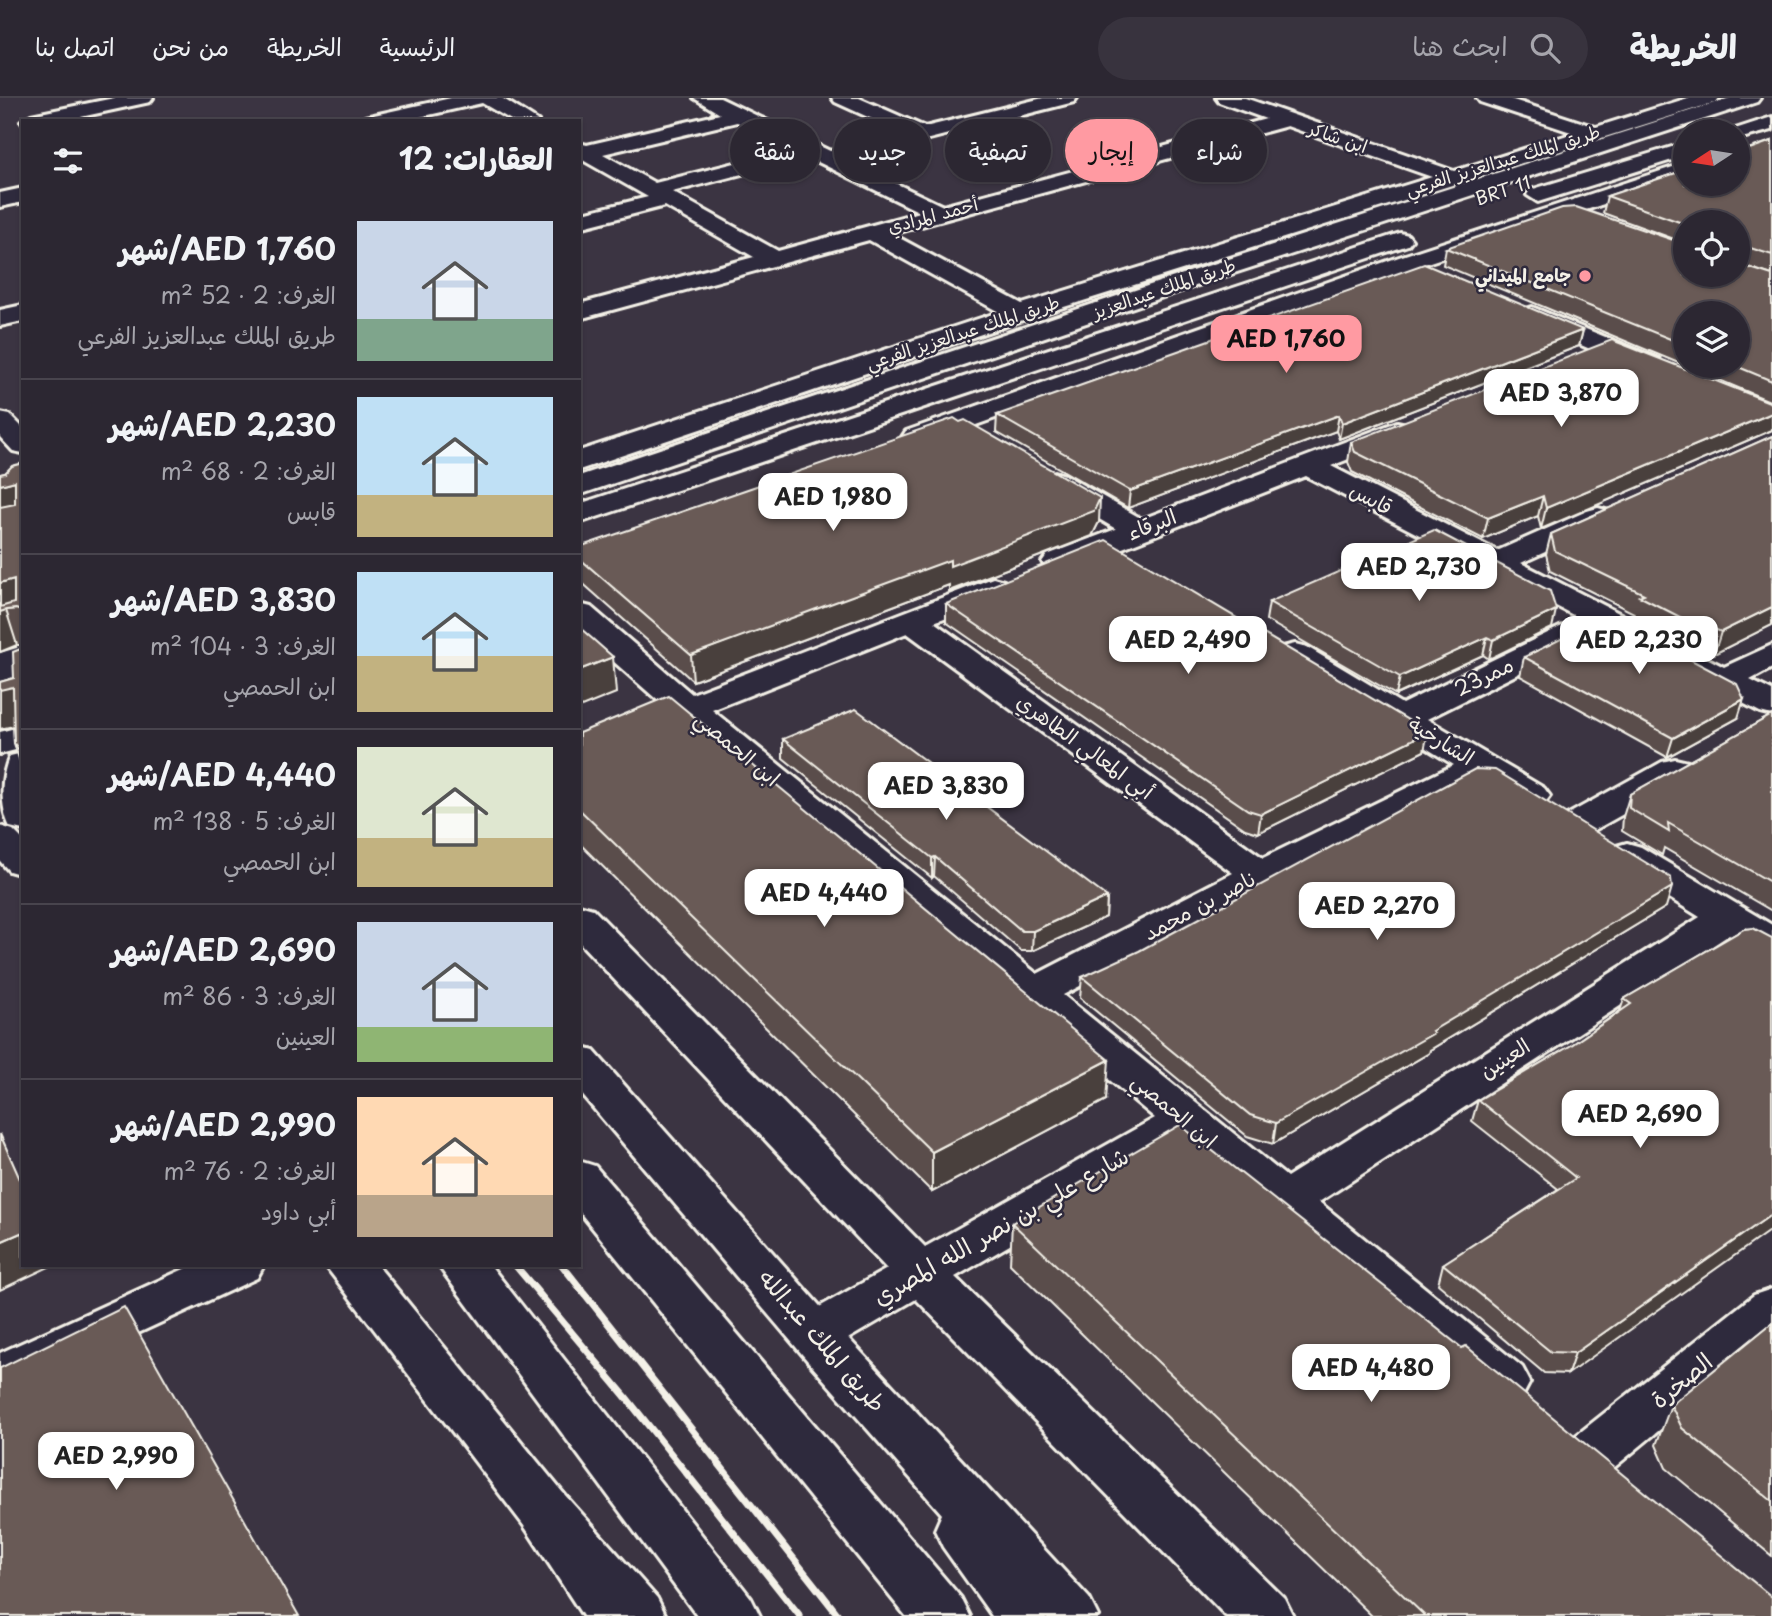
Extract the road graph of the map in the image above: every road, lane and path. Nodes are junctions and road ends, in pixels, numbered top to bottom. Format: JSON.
{"nodes":[{"id":1,"x":143,"y":98,"type":"edge"},
{"id":2,"x":479,"y":98,"type":"edge"},
{"id":3,"x":488,"y":98,"type":"edge"},
{"id":4,"x":704,"y":98,"type":"edge"},
{"id":5,"x":842,"y":98,"type":"edge"},
{"id":6,"x":1067,"y":98,"type":"edge"},
{"id":7,"x":1226,"y":98,"type":"edge"},
{"id":8,"x":1487,"y":98,"type":"edge"},
{"id":9,"x":1709,"y":98,"type":"edge"},
{"id":10,"x":1750,"y":98,"type":"edge"},
{"id":11,"x":1772,"y":108,"type":"edge"},
{"id":12,"x":741,"y":115,"type":"junction"},
{"id":13,"x":1772,"y":118,"type":"edge"},
{"id":14,"x":41,"y":119,"type":"edge"},
{"id":15,"x":381,"y":119,"type":"edge"},
{"id":16,"x":525,"y":119,"type":"edge"},
{"id":17,"x":889,"y":119,"type":"edge"},
{"id":18,"x":1748,"y":119,"type":"edge"},
{"id":19,"x":1286,"y":120,"type":"junction"},
{"id":20,"x":1754,"y":129,"type":"edge"},
{"id":21,"x":931,"y":132,"type":"edge"},
{"id":22,"x":1594,"y":133,"type":"junction"},
{"id":23,"x":1772,"y":142,"type":"edge"},
{"id":24,"x":1750,"y":149,"type":"edge"},
{"id":25,"x":1673,"y":150,"type":"edge"},
{"id":26,"x":582,"y":151,"type":"edge"},
{"id":27,"x":834,"y":151,"type":"edge"},
{"id":28,"x":1673,"y":151,"type":"edge"},
{"id":29,"x":821,"y":154,"type":"junction"},
{"id":30,"x":1673,"y":155,"type":"edge"},
{"id":31,"x":1451,"y":177,"type":"junction"},
{"id":32,"x":21,"y":195,"type":"edge"},
{"id":33,"x":660,"y":195,"type":"junction"},
{"id":34,"x":0,"y":200,"type":"edge"},
{"id":35,"x":1564,"y":210,"type":"junction"},
{"id":36,"x":941,"y":214,"type":"junction"},
{"id":37,"x":581,"y":220,"type":"edge"},
{"id":38,"x":1601,"y":223,"type":"edge"},
{"id":39,"x":873,"y":233,"type":"junction"},
{"id":40,"x":1318,"y":238,"type":"junction"},
{"id":41,"x":775,"y":259,"type":"junction"},
{"id":42,"x":1407,"y":262,"type":"junction"},
{"id":43,"x":1216,"y":271,"type":"junction"},
{"id":44,"x":1444,"y":278,"type":"edge"},
{"id":45,"x":1507,"y":304,"type":"edge"},
{"id":46,"x":581,"y":311,"type":"edge"},
{"id":47,"x":21,"y":313,"type":"edge"},
{"id":48,"x":1020,"y":313,"type":"junction"},
{"id":49,"x":0,"y":318,"type":"edge"},
{"id":50,"x":929,"y":345,"type":"junction"},
{"id":51,"x":1607,"y":347,"type":"junction"},
{"id":52,"x":1570,"y":362,"type":"edge"},
{"id":53,"x":1671,"y":373,"type":"edge"},
{"id":54,"x":0,"y":421,"type":"edge"},
{"id":55,"x":1420,"y":421,"type":"edge"},
{"id":56,"x":956,"y":424,"type":"junction"},
{"id":57,"x":21,"y":443,"type":"edge"},
{"id":58,"x":990,"y":443,"type":"edge"},
{"id":59,"x":891,"y":446,"type":"edge"},
{"id":60,"x":581,"y":460,"type":"edge"},
{"id":61,"x":1307,"y":465,"type":"junction"},
{"id":62,"x":1036,"y":470,"type":"edge"},
{"id":63,"x":581,"y":485,"type":"edge"},
{"id":64,"x":1620,"y":507,"type":"edge"},
{"id":65,"x":581,"y":513,"type":"edge"},
{"id":66,"x":1129,"y":545,"type":"junction"},
{"id":67,"x":1494,"y":564,"type":"junction"},
{"id":68,"x":581,"y":616,"type":"edge"},
{"id":69,"x":1602,"y":619,"type":"junction"},
{"id":70,"x":911,"y":621,"type":"junction"},
{"id":71,"x":1273,"y":640,"type":"edge"},
{"id":72,"x":0,"y":648,"type":"edge"},
{"id":73,"x":21,"y":650,"type":"edge"},
{"id":74,"x":1772,"y":655,"type":"edge"},
{"id":75,"x":21,"y":668,"type":"edge"},
{"id":76,"x":0,"y":673,"type":"edge"},
{"id":77,"x":1725,"y":680,"type":"junction"},
{"id":78,"x":21,"y":695,"type":"edge"},
{"id":79,"x":0,"y":702,"type":"edge"},
{"id":80,"x":688,"y":708,"type":"junction"},
{"id":81,"x":1403,"y":717,"type":"junction"},
{"id":82,"x":1764,"y":717,"type":"edge"},
{"id":83,"x":21,"y":738,"type":"edge"},
{"id":84,"x":0,"y":743,"type":"edge"},
{"id":85,"x":581,"y":749,"type":"edge"},
{"id":86,"x":1699,"y":757,"type":"edge"},
{"id":87,"x":1481,"y":766,"type":"junction"},
{"id":88,"x":21,"y":771,"type":"edge"},
{"id":89,"x":21,"y":812,"type":"edge"},
{"id":90,"x":1578,"y":824,"type":"junction"},
{"id":91,"x":0,"y":838,"type":"edge"},
{"id":92,"x":21,"y":861,"type":"edge"},
{"id":93,"x":1260,"y":874,"type":"junction"},
{"id":94,"x":1728,"y":917,"type":"junction"},
{"id":95,"x":581,"y":920,"type":"edge"},
{"id":96,"x":1772,"y":943,"type":"edge"},
{"id":97,"x":1033,"y":993,"type":"junction"},
{"id":98,"x":581,"y":1064,"type":"edge"},
{"id":99,"x":1186,"y":1121,"type":"junction"},
{"id":100,"x":581,"y":1180,"type":"edge"},
{"id":101,"x":1283,"y":1202,"type":"junction"},
{"id":102,"x":236,"y":1267,"type":"edge"},
{"id":103,"x":351,"y":1267,"type":"edge"},
{"id":104,"x":464,"y":1267,"type":"edge"},
{"id":105,"x":920,"y":1273,"type":"junction"},
{"id":106,"x":1772,"y":1309,"type":"edge"},
{"id":107,"x":824,"y":1343,"type":"junction"},
{"id":108,"x":0,"y":1376,"type":"edge"},
{"id":109,"x":1579,"y":1443,"type":"joint"},
{"id":110,"x":544,"y":1510,"type":"junction"},
{"id":111,"x":615,"y":1616,"type":"edge"},
{"id":112,"x":637,"y":1616,"type":"edge"},
{"id":113,"x":731,"y":1616,"type":"edge"},
{"id":114,"x":941,"y":1616,"type":"edge"},
{"id":115,"x":1026,"y":1616,"type":"edge"},
{"id":116,"x":1069,"y":1616,"type":"edge"},
{"id":117,"x":1264,"y":1616,"type":"edge"}],
"edges":[{"from":1,"to":14,"type":"main road"},
{"from":2,"to":15,"type":"main road"},
{"from":3,"to":16,"type":"main road"},
{"from":4,"to":12,"type":"main road"},
{"from":5,"to":17,"type":"main road"},
{"from":6,"to":21,"type":"main road"},
{"from":7,"to":19,"type":"main road","name":"ابن شاكر"},
{"from":8,"to":22,"type":"main road"},
{"from":9,"to":22,"type":"main road","name":"طريق الملك عبدالعزيز الفرعي"},
{"from":10,"to":40,"type":"main road","name":"طريق الملك عبدالعزيز"},
{"from":11,"to":18,"type":"main road","name":"BRT 11"},
{"from":12,"to":26,"type":"main road"},
{"from":12,"to":29,"type":"main road"},
{"from":13,"to":20,"type":"main road"},
{"from":19,"to":31,"type":"main road","name":"ابن شاكر"},
{"from":19,"to":36,"type":"main road","name":"أحمد المرادي"},
{"from":22,"to":31,"type":"main road","name":"طريق الملك عبدالعزيز الفرعي"},
{"from":23,"to":24,"type":"main road"},
{"from":25,"to":40,"type":"main road","name":"BRT 11"},
{"from":26,"to":33,"type":"main road"},
{"from":27,"to":29,"type":"main road"},
{"from":28,"to":65,"type":"main road","name":"طريق الملك عبدالعزيز"},
{"from":29,"to":33,"type":"main road"},
{"from":29,"to":36,"type":"main road"},
{"from":30,"to":35,"type":"main road"},
{"from":31,"to":48,"type":"main road","name":"طريق الملك عبدالعزيز الفرعي"},
{"from":32,"to":34,"type":"main road"},
{"from":33,"to":37,"type":"main road"},
{"from":33,"to":41,"type":"main road"},
{"from":35,"to":38,"type":"main road"},
{"from":35,"to":42,"type":"main road"},
{"from":36,"to":39,"type":"main road","name":"أحمد المرادي"},
{"from":39,"to":41,"type":"main road","name":"أحمد المرادي"},
{"from":39,"to":48,"type":"main road"},
{"from":40,"to":43,"type":"main road","name":"طريق الملك عبدالعزيز"},
{"from":41,"to":46,"type":"main road","name":"أحمد المرادي"},
{"from":42,"to":44,"type":"main road"},
{"from":42,"to":56,"type":"main road"},
{"from":43,"to":50,"type":"main road"},
{"from":43,"to":63,"type":"main road","name":"طريق الملك عبدالعزيز"},
{"from":45,"to":51,"type":"main road"},
{"from":47,"to":49,"type":"main road"},
{"from":48,"to":50,"type":"main road","name":"طريق الملك عبدالعزيز الفرعي"},
{"from":50,"to":60,"type":"main road","name":"طريق الملك عبدالعزيز الفرعي"},
{"from":51,"to":52,"type":"main road"},
{"from":51,"to":53,"type":"main road"},
{"from":54,"to":57,"type":"main road"},
{"from":55,"to":61,"type":"main road","name":"البرقاء"},
{"from":56,"to":58,"type":"main road"},
{"from":56,"to":59,"type":"main road"},
{"from":61,"to":66,"type":"main road","name":"البرقاء"},
{"from":61,"to":67,"type":"main road","name":"قابس"},
{"from":62,"to":66,"type":"main road"},
{"from":64,"to":67,"type":"main road"},
{"from":66,"to":70,"type":"main road","name":"البرقاء"},
{"from":67,"to":69,"type":"main road","name":"قابس"},
{"from":68,"to":80,"type":"main road","name":"ابن الحمصي"},
{"from":69,"to":77,"type":"main road","name":"قابس"},
{"from":69,"to":81,"type":"main road","name":"ممر23"},
{"from":70,"to":80,"type":"main road","name":"البرقاء"},
{"from":70,"to":93,"type":"main road","name":"أبي المعالي الطاهري"},
{"from":71,"to":81,"type":"main road","name":"الشارخية"},
{"from":72,"to":73,"type":"main road"},
{"from":74,"to":77,"type":"main road"},
{"from":75,"to":76,"type":"main road"},
{"from":77,"to":82,"type":"main road","name":"قابس"},
{"from":78,"to":79,"type":"main road"},
{"from":80,"to":85,"type":"main road","name":"البرقاء"},
{"from":80,"to":97,"type":"main road","name":"ابن الحمصي"},
{"from":81,"to":87,"type":"main road","name":"الشارخية"},
{"from":83,"to":84,"type":"main road"},
{"from":86,"to":90,"type":"main road"},
{"from":87,"to":90,"type":"main road","name":"الشارخية"},
{"from":87,"to":93,"type":"main road","name":"ناصر بن محمد"},
{"from":88,"to":89,"type":"main road"},
{"from":90,"to":94,"type":"main road","name":"الشارخية"},
{"from":91,"to":92,"type":"main road"},
{"from":93,"to":97,"type":"main road","name":"ناصر بن محمد"},
{"from":94,"to":96,"type":"main road","name":"الشارخية"},
{"from":94,"to":101,"type":"main road","name":"العينين"},
{"from":95,"to":105,"type":"main road"},
{"from":97,"to":99,"type":"main road","name":"ابن الحمصي"},
{"from":98,"to":107,"type":"main road","name":"طريق الملك عبدالله"},
{"from":99,"to":101,"type":"main road","name":"ابن الحمصي"},
{"from":99,"to":105,"type":"main road","name":"شارع علي بن نصر الله المصري"},
{"from":100,"to":114,"type":"main road"},
{"from":101,"to":109,"type":"main road","name":"ابن الحمصي"},
{"from":102,"to":108,"type":"main road"},
{"from":103,"to":110,"type":"main road"},
{"from":104,"to":113,"type":"main road"},
{"from":105,"to":107,"type":"main road","name":"شارع علي بن نصر الله المصري"},
{"from":105,"to":117,"type":"main road"},
{"from":106,"to":109,"type":"main road","name":"الصخرة"},
{"from":107,"to":115,"type":"main road"},
{"from":107,"to":116,"type":"main road","name":"طريق الملك عبدالله"},
{"from":110,"to":111,"type":"main road"},
{"from":110,"to":112,"type":"main road"}]}
